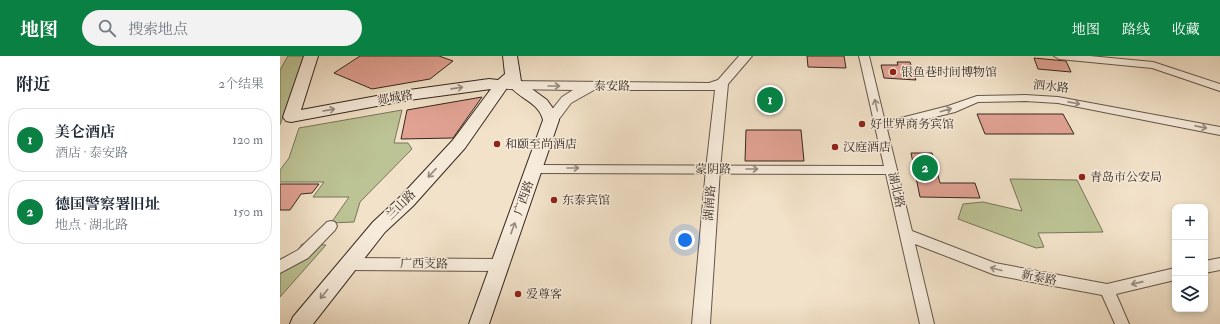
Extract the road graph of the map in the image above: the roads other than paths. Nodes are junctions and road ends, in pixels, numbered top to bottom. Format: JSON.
{"nodes":[{"id":1,"x":311,"y":56,"type":"edge"},
{"id":2,"x":499,"y":56,"type":"edge"},
{"id":3,"x":510,"y":56,"type":"edge"},
{"id":4,"x":746,"y":56,"type":"edge"},
{"id":5,"x":864,"y":56,"type":"edge"},
{"id":6,"x":1059,"y":56,"type":"edge"},
{"id":7,"x":509,"y":82,"type":"junction"},
{"id":8,"x":722,"y":83,"type":"junction"},
{"id":9,"x":600,"y":86,"type":"junction"},
{"id":10,"x":1220,"y":88,"type":"edge"},
{"id":11,"x":550,"y":120,"type":"junction"},
{"id":12,"x":881,"y":127,"type":"junction"},
{"id":13,"x":1220,"y":131,"type":"edge"},
{"id":14,"x":534,"y":168,"type":"junction"},
{"id":15,"x":713,"y":169,"type":"junction"},
{"id":16,"x":892,"y":170,"type":"junction"},
{"id":17,"x":331,"y":226,"type":"dead end"},
{"id":18,"x":907,"y":235,"type":"junction"},
{"id":19,"x":349,"y":264,"type":"junction"},
{"id":20,"x":1220,"y":264,"type":"edge"},
{"id":21,"x":499,"y":265,"type":"junction"},
{"id":22,"x":1208,"y":266,"type":"edge"},
{"id":23,"x":280,"y":267,"type":"edge"},
{"id":24,"x":1172,"y":275,"type":"edge"},
{"id":25,"x":1106,"y":290,"type":"junction"},
{"id":26,"x":300,"y":324,"type":"edge"},
{"id":27,"x":479,"y":324,"type":"edge"},
{"id":28,"x":701,"y":324,"type":"edge"},
{"id":29,"x":927,"y":324,"type":"edge"},
{"id":30,"x":1122,"y":324,"type":"edge"}],
"edges":[{"from":1,"to":7,"type":"main road","name":"郯城路","one_way":true},
{"from":2,"to":7,"type":"main road"},
{"from":3,"to":7,"type":"main road"},
{"from":4,"to":8,"type":"street"},
{"from":12,"to":5,"type":"street","name":"湖北路","one_way":true},
{"from":6,"to":10,"type":"street"},
{"from":7,"to":8,"type":"street","name":"泰安路"},
{"from":7,"to":9,"type":"street","name":"泰安路","one_way":true},
{"from":7,"to":11,"type":"main road"},
{"from":7,"to":19,"type":"main road","name":"兰山路","one_way":true},
{"from":8,"to":9,"type":"street","name":"泰安路"},
{"from":8,"to":15,"type":"street","name":"湖南路"},
{"from":9,"to":11,"type":"street"},
{"from":11,"to":14,"type":"main road","name":"广西路"},
{"from":12,"to":13,"type":"street","name":"泗水路","one_way":true},
{"from":12,"to":16,"type":"street","name":"湖北路"},
{"from":14,"to":15,"type":"street","name":"蒙阴路","one_way":true},
{"from":21,"to":14,"type":"main road","name":"广西路","one_way":true},
{"from":15,"to":16,"type":"street","name":"蒙阴路","one_way":true},
{"from":15,"to":28,"type":"street","name":"湖南路"},
{"from":16,"to":18,"type":"street","name":"湖北路"},
{"from":17,"to":23,"type":"street"},
{"from":25,"to":18,"type":"street","name":"新泰路","one_way":true},
{"from":18,"to":29,"type":"street","name":"湖北路"},
{"from":19,"to":21,"type":"street","name":"广西支路"},
{"from":19,"to":26,"type":"main road","name":"兰山路","one_way":true},
{"from":20,"to":22,"type":"street"},
{"from":21,"to":27,"type":"main road","name":"广西路"},
{"from":24,"to":25,"type":"street","name":"新泰路","one_way":true},
{"from":25,"to":30,"type":"street"}]}
